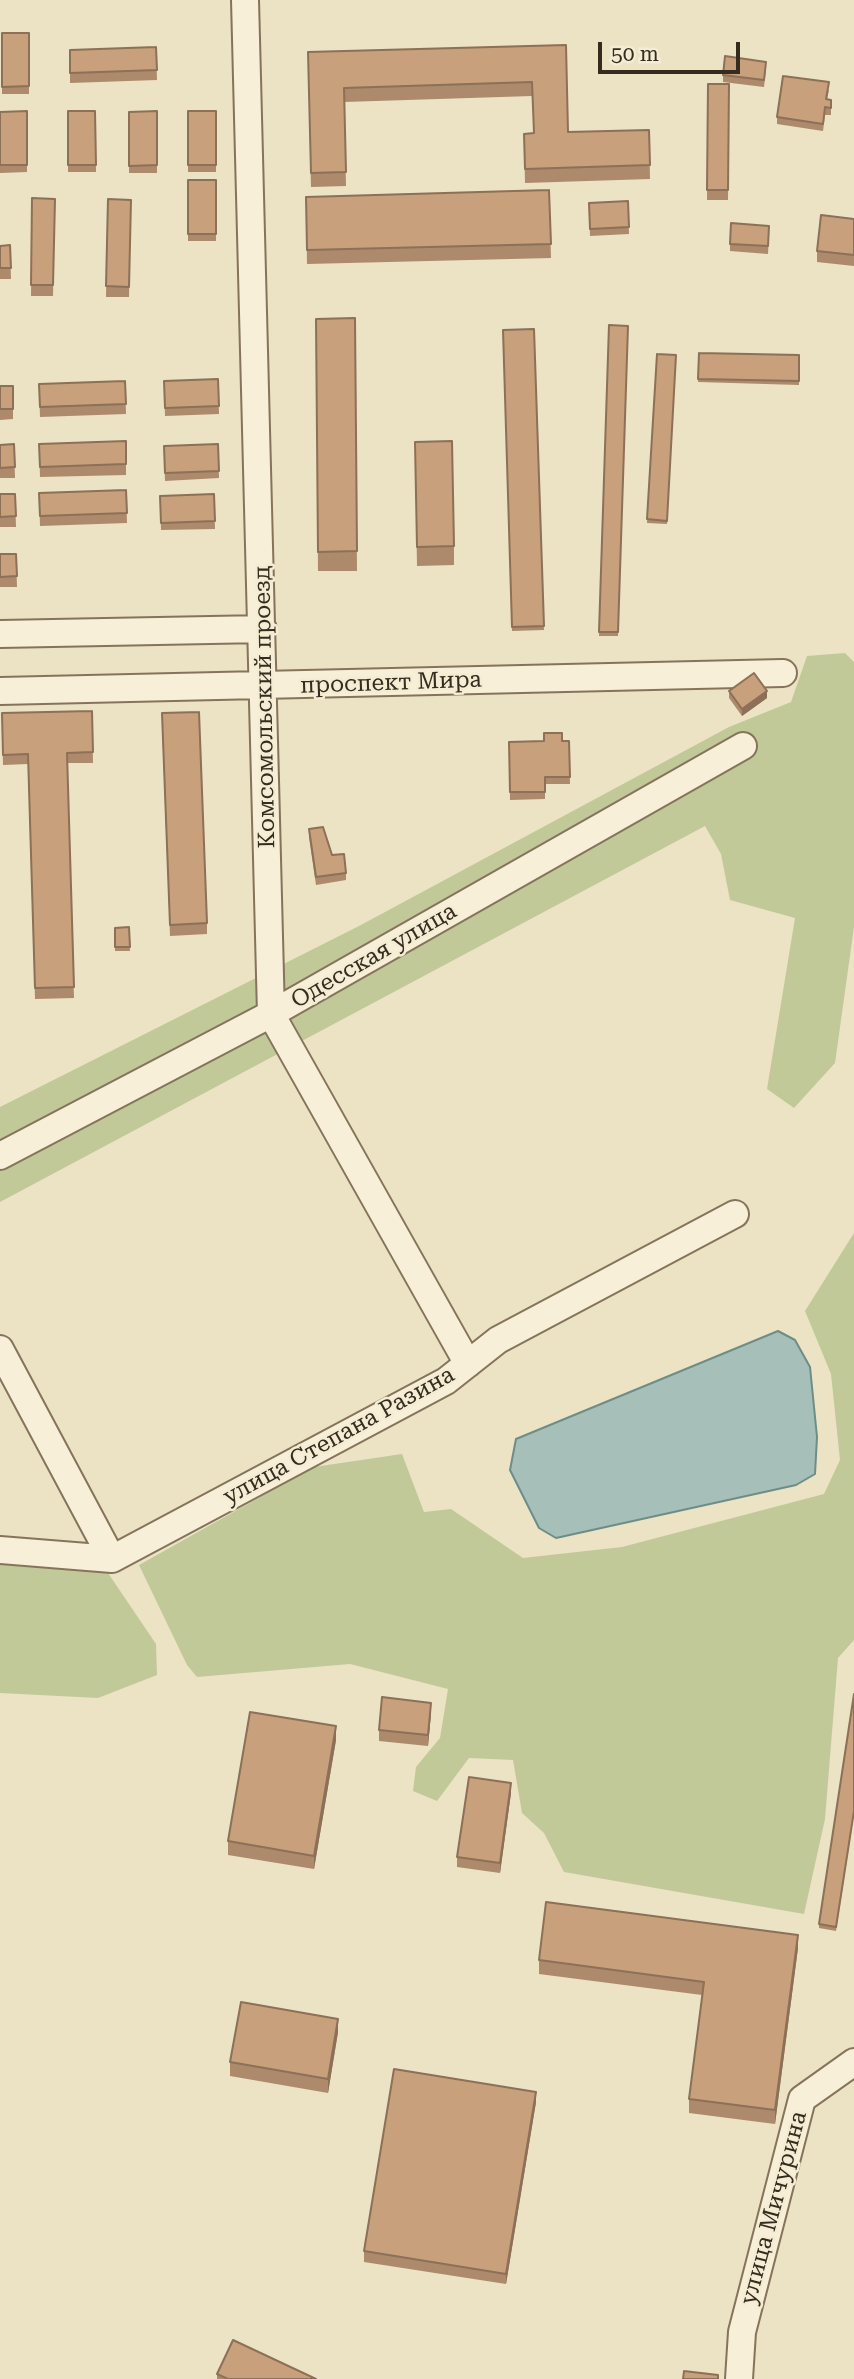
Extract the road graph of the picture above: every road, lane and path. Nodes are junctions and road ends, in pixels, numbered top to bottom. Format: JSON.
{"nodes":[{"id":1,"x":245,"y":0,"type":"edge"},
{"id":2,"x":263,"y":629,"type":"junction"},
{"id":3,"x":0,"y":634,"type":"edge"},
{"id":4,"x":783,"y":673,"type":"dead end"},
{"id":5,"x":264,"y":687,"type":"junction"},
{"id":6,"x":0,"y":691,"type":"edge"},
{"id":7,"x":743,"y":746,"type":"dead end"},
{"id":8,"x":271,"y":1014,"type":"junction"},
{"id":9,"x":0,"y":1156,"type":"edge"},
{"id":10,"x":735,"y":1214,"type":"dead end"},
{"id":11,"x":0,"y":1349,"type":"edge"},
{"id":12,"x":468,"y":1364,"type":"junction"},
{"id":13,"x":0,"y":1550,"type":"edge"},
{"id":14,"x":112,"y":1559,"type":"junction"},
{"id":15,"x":854,"y":2062,"type":"edge"},
{"id":16,"x":739,"y":2379,"type":"edge"}],
"edges":[{"from":1,"to":2,"type":"street","name":"Комсомольский проезд"},
{"from":2,"to":3,"type":"street"},
{"from":2,"to":5,"type":"street","name":"Комсомольский проезд"},
{"from":4,"to":5,"type":"street","name":"проспект Мира"},
{"from":5,"to":6,"type":"street","name":"проспект Мира"},
{"from":5,"to":8,"type":"street","name":"Комсомольский проезд"},
{"from":7,"to":8,"type":"street","name":"Одесская улица"},
{"from":8,"to":9,"type":"street","name":"Одесская улица"},
{"from":8,"to":12,"type":"street","name":"Комсомольский проезд"},
{"from":10,"to":12,"type":"street","name":"улица Степана Разина"},
{"from":11,"to":14,"type":"street"},
{"from":12,"to":14,"type":"street","name":"улица Степана Разина"},
{"from":13,"to":14,"type":"street"},
{"from":15,"to":16,"type":"street","name":"улица Мичурина"}]}
